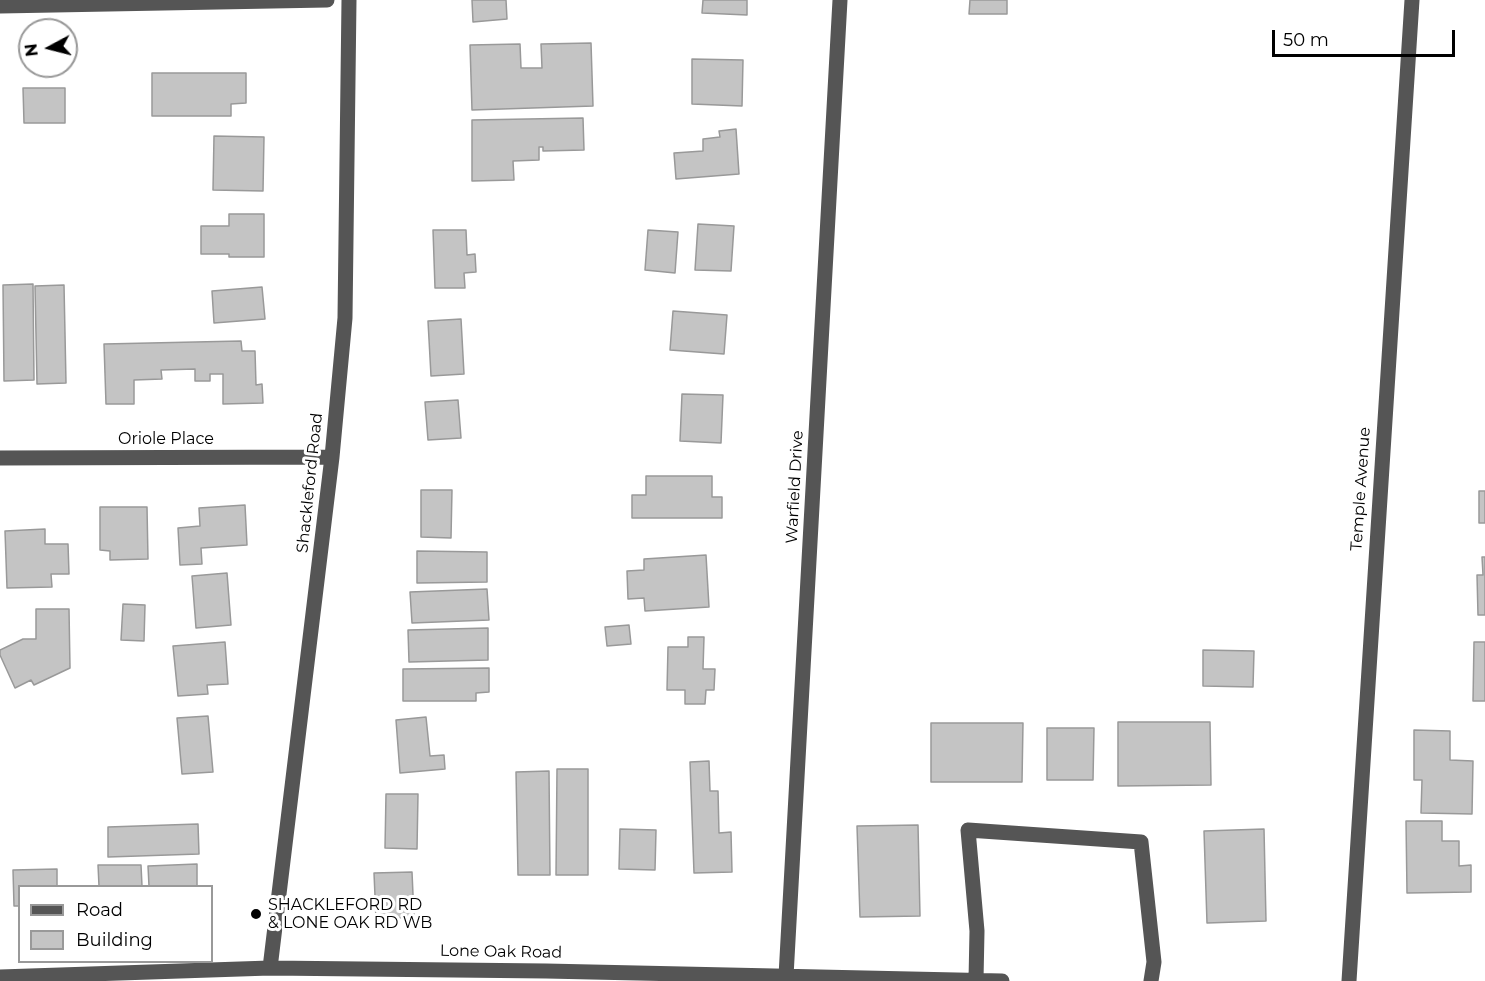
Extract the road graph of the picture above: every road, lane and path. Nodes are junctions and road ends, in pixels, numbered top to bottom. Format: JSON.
{"nodes":[{"id":1,"x":327,"y":0,"type":"edge"},
{"id":2,"x":349,"y":0,"type":"edge"},
{"id":3,"x":840,"y":0,"type":"edge"},
{"id":4,"x":1412,"y":0,"type":"edge"},
{"id":5,"x":0,"y":6,"type":"edge"},
{"id":6,"x":332,"y":457,"type":"junction"},
{"id":7,"x":0,"y":459,"type":"edge"},
{"id":8,"x":270,"y":968,"type":"junction"},
{"id":9,"x":546,"y":976,"type":"edge"},
{"id":10,"x":786,"y":976,"type":"junction"},
{"id":11,"x":0,"y":977,"type":"edge"},
{"id":12,"x":51,"y":978,"type":"edge"},
{"id":13,"x":966,"y":980,"type":"edge"},
{"id":14,"x":1002,"y":981,"type":"edge"},
{"id":15,"x":1151,"y":981,"type":"edge"},
{"id":16,"x":1349,"y":981,"type":"edge"}],
"edges":[{"from":1,"to":5,"type":"street"},
{"from":2,"to":6,"type":"street","name":"Shackleford Road"},
{"from":3,"to":10,"type":"street","name":"Warfield Drive"},
{"from":4,"to":16,"type":"street","name":"Temple Avenue"},
{"from":6,"to":7,"type":"street","name":"Oriole Place"},
{"from":6,"to":8,"type":"street","name":"Shackleford Road"},
{"from":8,"to":9,"type":"street","name":"Lone Oak Road"},
{"from":8,"to":12,"type":"street","name":"Lone Oak Road"},
{"from":9,"to":10,"type":"street","name":"Lone Oak Road"},
{"from":10,"to":13,"type":"street","name":"Lone Oak Road"},
{"from":11,"to":12,"type":"street","name":"Lone Oak Road"},
{"from":13,"to":14,"type":"street","name":"Lone Oak Road"},
{"from":13,"to":15,"type":"street"}]}
